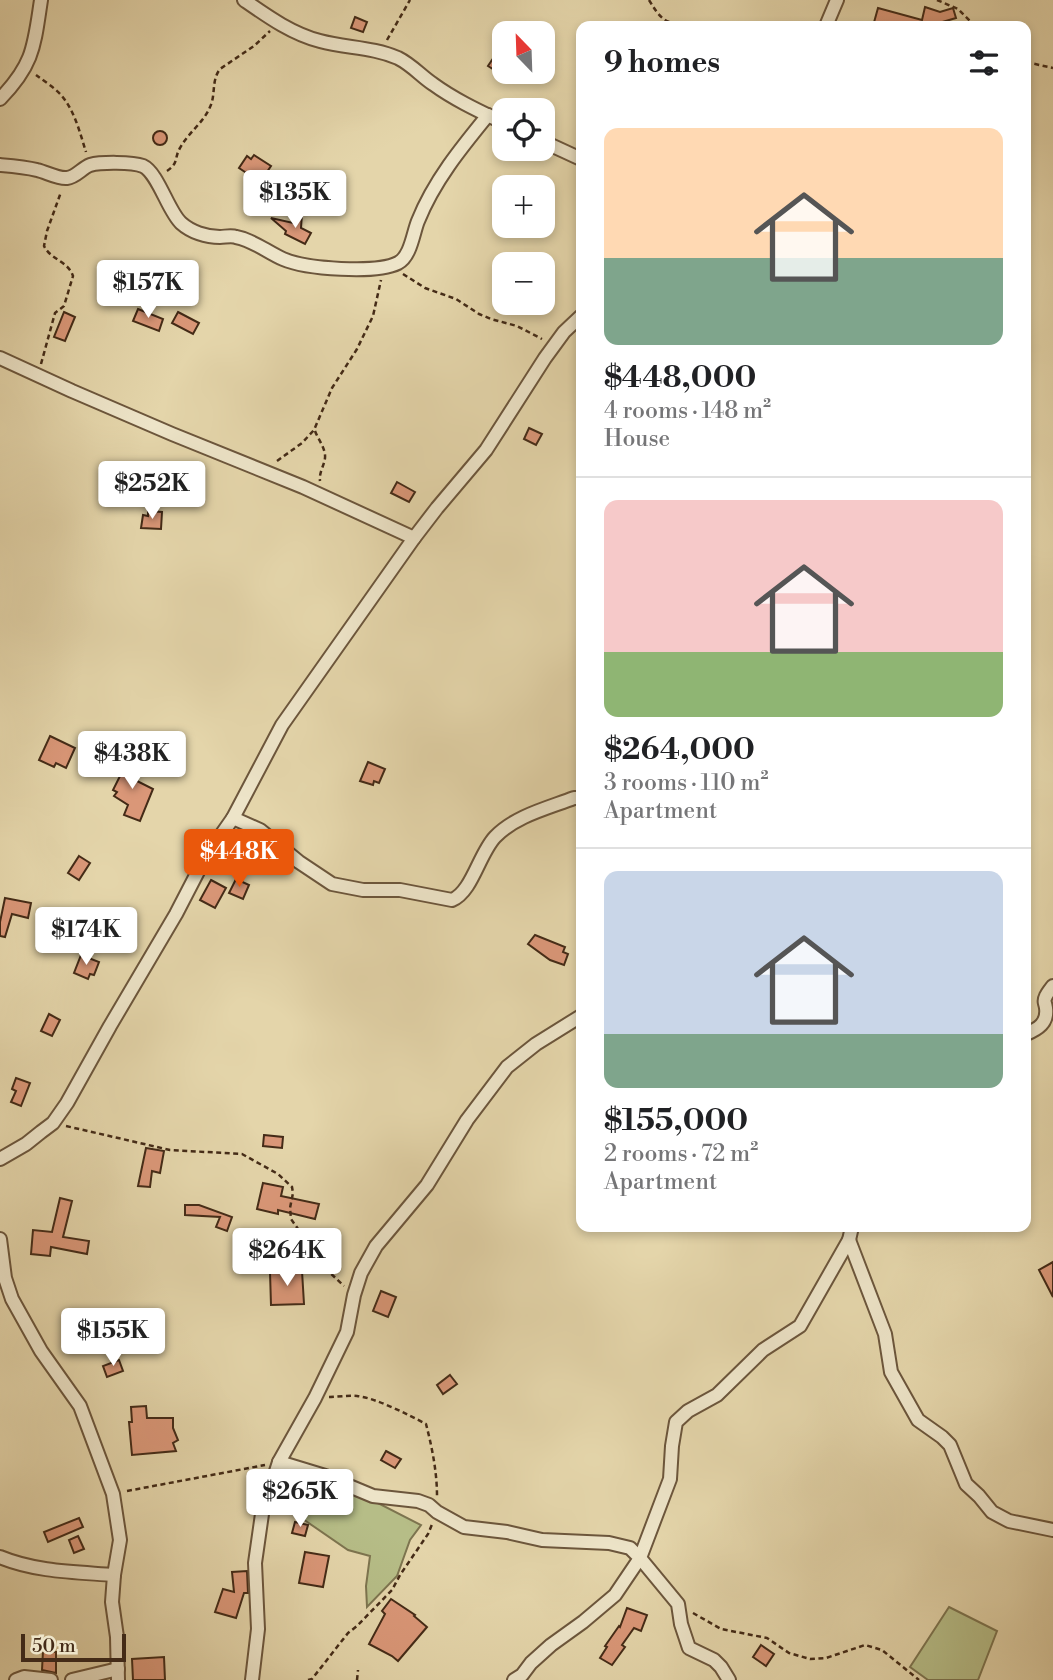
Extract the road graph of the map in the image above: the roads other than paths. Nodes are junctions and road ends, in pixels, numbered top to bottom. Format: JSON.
{"nodes":[{"id":1,"x":41,"y":0,"type":"edge"},
{"id":2,"x":244,"y":0,"type":"edge"},
{"id":3,"x":837,"y":0,"type":"edge"},
{"id":4,"x":828,"y":21,"type":"edge"},
{"id":5,"x":0,"y":99,"type":"edge"},
{"id":6,"x":488,"y":116,"type":"junction"},
{"id":7,"x":492,"y":118,"type":"edge"},
{"id":8,"x":555,"y":147,"type":"edge"},
{"id":9,"x":576,"y":157,"type":"edge"},
{"id":10,"x":0,"y":165,"type":"edge"},
{"id":11,"x":576,"y":321,"type":"edge"},
{"id":12,"x":0,"y":358,"type":"edge"},
{"id":13,"x":414,"y":538,"type":"junction"},
{"id":14,"x":576,"y":798,"type":"edge"},
{"id":15,"x":233,"y":818,"type":"junction"},
{"id":16,"x":1053,"y":986,"type":"edge"},
{"id":17,"x":576,"y":1019,"type":"edge"},
{"id":18,"x":1031,"y":1032,"type":"edge"},
{"id":19,"x":0,"y":1159,"type":"edge"},
{"id":20,"x":850,"y":1233,"type":"edge"},
{"id":21,"x":0,"y":1239,"type":"edge"},
{"id":22,"x":1,"y":1265,"type":"edge"},
{"id":23,"x":279,"y":1462,"type":"junction"},
{"id":24,"x":1053,"y":1530,"type":"edge"},
{"id":25,"x":0,"y":1557,"type":"edge"},
{"id":26,"x":639,"y":1558,"type":"junction"},
{"id":27,"x":114,"y":1575,"type":"junction"},
{"id":28,"x":118,"y":1674,"type":"edge"},
{"id":29,"x":16,"y":1680,"type":"edge"},
{"id":30,"x":51,"y":1680,"type":"edge"},
{"id":31,"x":72,"y":1680,"type":"edge"},
{"id":32,"x":252,"y":1680,"type":"edge"},
{"id":33,"x":514,"y":1680,"type":"edge"},
{"id":34,"x":729,"y":1680,"type":"edge"}],
"edges":[{"from":1,"to":5,"type":"street"},
{"from":2,"to":6,"type":"street"},
{"from":3,"to":4,"type":"street"},
{"from":6,"to":7,"type":"street"},
{"from":6,"to":10,"type":"street"},
{"from":8,"to":9,"type":"street"},
{"from":11,"to":13,"type":"street"},
{"from":12,"to":13,"type":"street"},
{"from":13,"to":15,"type":"street"},
{"from":14,"to":15,"type":"street"},
{"from":15,"to":19,"type":"street"},
{"from":16,"to":18,"type":"street"},
{"from":17,"to":23,"type":"street"},
{"from":20,"to":24,"type":"street"},
{"from":20,"to":26,"type":"street"},
{"from":21,"to":22,"type":"street"},
{"from":22,"to":27,"type":"street"},
{"from":23,"to":26,"type":"street"},
{"from":23,"to":32,"type":"street"},
{"from":25,"to":27,"type":"street"},
{"from":26,"to":33,"type":"street"},
{"from":26,"to":34,"type":"street"},
{"from":27,"to":28,"type":"street"},
{"from":28,"to":31,"type":"street"},
{"from":29,"to":30,"type":"street"}]}
